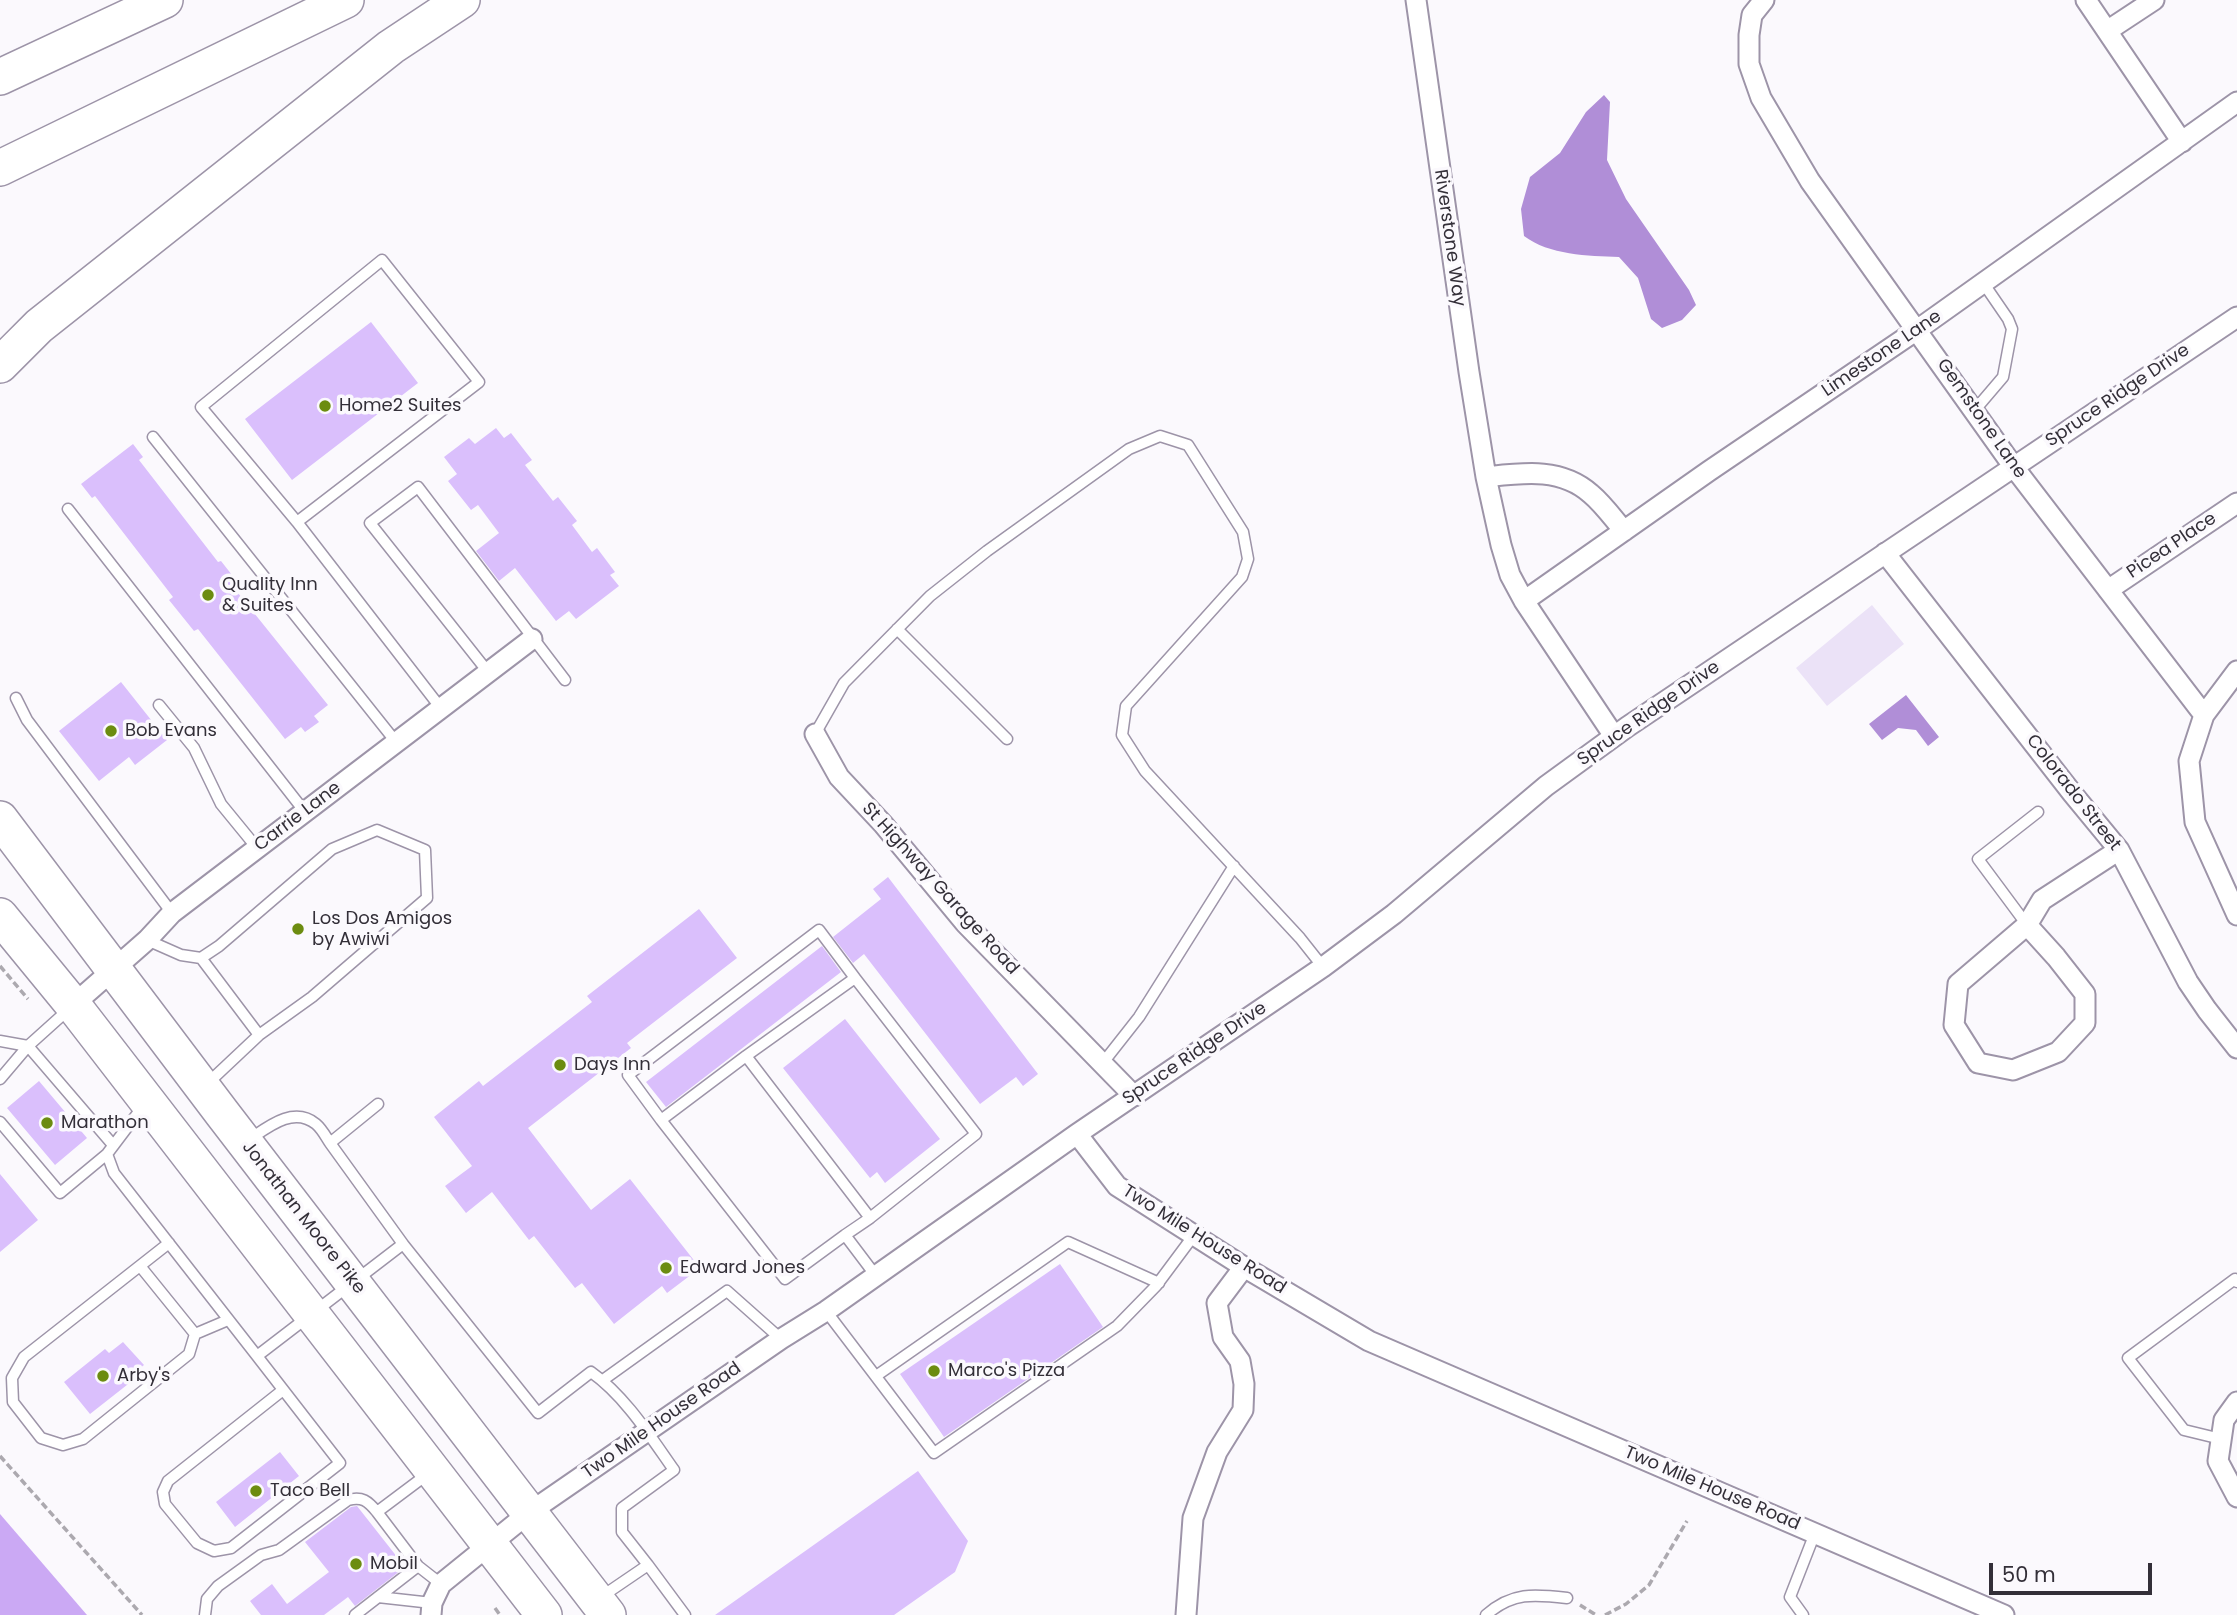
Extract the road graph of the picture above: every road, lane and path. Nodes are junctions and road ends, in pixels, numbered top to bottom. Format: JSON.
{"nodes":[{"id":1,"x":165,"y":0,"type":"edge"},
{"id":2,"x":346,"y":0,"type":"edge"},
{"id":3,"x":463,"y":0,"type":"edge"},
{"id":4,"x":1416,"y":0,"type":"edge"},
{"id":5,"x":1764,"y":0,"type":"edge"},
{"id":6,"x":2086,"y":0,"type":"edge"},
{"id":7,"x":2154,"y":0,"type":"edge"},
{"id":8,"x":2107,"y":31,"type":"junction"},
{"id":9,"x":0,"y":77,"type":"edge"},
{"id":10,"x":2237,"y":102,"type":"edge"},
{"id":11,"x":2182,"y":142,"type":"junction"},
{"id":12,"x":0,"y":168,"type":"edge"},
{"id":13,"x":1983,"y":284,"type":"junction"},
{"id":14,"x":2237,"y":317,"type":"edge"},
{"id":15,"x":39,"y":326,"type":"junction"},
{"id":16,"x":1917,"y":330,"type":"junction"},
{"id":17,"x":0,"y":348,"type":"edge"},
{"id":18,"x":0,"y":365,"type":"edge"},
{"id":19,"x":1974,"y":411,"type":"junction"},
{"id":20,"x":153,"y":437,"type":"dead end"},
{"id":21,"x":2013,"y":466,"type":"junction"},
{"id":22,"x":1486,"y":477,"type":"junction"},
{"id":23,"x":2237,"y":503,"type":"edge"},
{"id":24,"x":68,"y":509,"type":"dead end"},
{"id":25,"x":297,"y":522,"type":"junction"},
{"id":26,"x":1624,"y":531,"type":"junction"},
{"id":27,"x":1885,"y":553,"type":"junction"},
{"id":28,"x":2108,"y":590,"type":"junction"},
{"id":29,"x":1524,"y":601,"type":"junction"},
{"id":30,"x":897,"y":629,"type":"junction"},
{"id":31,"x":532,"y":639,"type":"junction"},
{"id":32,"x":2237,"y":671,"type":"edge"},
{"id":33,"x":488,"y":672,"type":"junction"},
{"id":34,"x":565,"y":680,"type":"dead end"},
{"id":35,"x":16,"y":698,"type":"dead end"},
{"id":36,"x":159,"y":705,"type":"dead end"},
{"id":37,"x":440,"y":707,"type":"junction"},
{"id":38,"x":2204,"y":715,"type":"junction"},
{"id":39,"x":815,"y":734,"type":"joint"},
{"id":40,"x":1614,"y":736,"type":"junction"},
{"id":41,"x":1007,"y":739,"type":"dead end"},
{"id":42,"x":396,"y":742,"type":"junction"},
{"id":43,"x":305,"y":812,"type":"junction"},
{"id":44,"x":2038,"y":812,"type":"dead end"},
{"id":45,"x":0,"y":819,"type":"edge"},
{"id":46,"x":257,"y":848,"type":"junction"},
{"id":47,"x":2119,"y":850,"type":"junction"},
{"id":48,"x":1234,"y":866,"type":"junction"},
{"id":49,"x":172,"y":913,"type":"junction"},
{"id":50,"x":2237,"y":915,"type":"edge"},
{"id":51,"x":0,"y":916,"type":"edge"},
{"id":52,"x":2027,"y":925,"type":"junction"},
{"id":53,"x":147,"y":940,"type":"junction"},
{"id":54,"x":201,"y":958,"type":"junction"},
{"id":55,"x":0,"y":965,"type":"edge"},
{"id":56,"x":1323,"y":967,"type":"junction"},
{"id":57,"x":113,"y":970,"type":"junction"},
{"id":58,"x":855,"y":978,"type":"junction"},
{"id":59,"x":62,"y":1016,"type":"junction"},
{"id":60,"x":260,"y":1035,"type":"junction"},
{"id":61,"x":0,"y":1041,"type":"edge"},
{"id":62,"x":28,"y":1046,"type":"junction"},
{"id":63,"x":2237,"y":1048,"type":"edge"},
{"id":64,"x":747,"y":1056,"type":"junction"},
{"id":65,"x":1102,"y":1064,"type":"junction"},
{"id":66,"x":0,"y":1079,"type":"edge"},
{"id":67,"x":203,"y":1088,"type":"junction"},
{"id":68,"x":1134,"y":1096,"type":"junction"},
{"id":69,"x":147,"y":1102,"type":"junction"},
{"id":70,"x":378,"y":1104,"type":"dead end"},
{"id":71,"x":661,"y":1120,"type":"junction"},
{"id":72,"x":0,"y":1122,"type":"edge"},
{"id":73,"x":1077,"y":1134,"type":"junction"},
{"id":74,"x":245,"y":1142,"type":"junction"},
{"id":75,"x":330,"y":1143,"type":"junction"},
{"id":76,"x":110,"y":1150,"type":"junction"},
{"id":77,"x":870,"y":1218,"type":"junction"},
{"id":78,"x":845,"y":1235,"type":"junction"},
{"id":79,"x":1194,"y":1235,"type":"junction"},
{"id":80,"x":169,"y":1243,"type":"junction"},
{"id":81,"x":403,"y":1244,"type":"junction"},
{"id":82,"x":140,"y":1266,"type":"junction"},
{"id":83,"x":1244,"y":1268,"type":"junction"},
{"id":84,"x":876,"y":1276,"type":"junction"},
{"id":85,"x":2237,"y":1282,"type":"edge"},
{"id":86,"x":353,"y":1283,"type":"junction"},
{"id":87,"x":1159,"y":1283,"type":"junction"},
{"id":88,"x":826,"y":1311,"type":"junction"},
{"id":89,"x":313,"y":1315,"type":"junction"},
{"id":90,"x":228,"y":1320,"type":"junction"},
{"id":91,"x":195,"y":1334,"type":"junction"},
{"id":92,"x":781,"y":1339,"type":"junction"},
{"id":93,"x":257,"y":1356,"type":"junction"},
{"id":94,"x":877,"y":1376,"type":"junction"},
{"id":95,"x":603,"y":1380,"type":"junction"},
{"id":96,"x":283,"y":1390,"type":"junction"},
{"id":97,"x":2237,"y":1402,"type":"edge"},
{"id":98,"x":647,"y":1432,"type":"junction"},
{"id":99,"x":2221,"y":1439,"type":"junction"},
{"id":100,"x":0,"y":1457,"type":"edge"},
{"id":101,"x":432,"y":1470,"type":"junction"},
{"id":102,"x":2237,"y":1497,"type":"edge"},
{"id":103,"x":377,"y":1512,"type":"junction"},
{"id":104,"x":530,"y":1513,"type":"junction"},
{"id":105,"x":1687,"y":1521,"type":"dead end"},
{"id":106,"x":1815,"y":1533,"type":"junction"},
{"id":107,"x":490,"y":1546,"type":"junction"},
{"id":108,"x":418,"y":1566,"type":"junction"},
{"id":109,"x":648,"y":1566,"type":"junction"},
{"id":110,"x":441,"y":1584,"type":"junction"},
{"id":111,"x":378,"y":1597,"type":"junction"},
{"id":112,"x":1567,"y":1598,"type":"dead end"},
{"id":113,"x":495,"y":1608,"type":"dead end"},
{"id":114,"x":602,"y":1608,"type":"edge"},
{"id":115,"x":431,"y":1609,"type":"edge"},
{"id":116,"x":142,"y":1615,"type":"edge"},
{"id":117,"x":205,"y":1615,"type":"edge"},
{"id":118,"x":355,"y":1615,"type":"edge"},
{"id":119,"x":500,"y":1615,"type":"edge"},
{"id":120,"x":544,"y":1615,"type":"edge"},
{"id":121,"x":685,"y":1615,"type":"edge"},
{"id":122,"x":1186,"y":1615,"type":"edge"},
{"id":123,"x":1486,"y":1615,"type":"edge"},
{"id":124,"x":1605,"y":1615,"type":"edge"},
{"id":125,"x":1803,"y":1615,"type":"edge"},
{"id":126,"x":2004,"y":1615,"type":"edge"}],
"edges":[{"from":1,"to":9,"type":"highway"},
{"from":2,"to":12,"type":"highway"},
{"from":3,"to":15,"type":"highway"},
{"from":4,"to":22,"type":"street","name":"Riverstone Way"},
{"from":5,"to":16,"type":"street","name":"Gemstone Lane"},
{"from":6,"to":8,"type":"street"},
{"from":7,"to":8,"type":"street"},
{"from":8,"to":11,"type":"street"},
{"from":10,"to":11,"type":"street","name":"Limestone Lane"},
{"from":11,"to":13,"type":"street","name":"Limestone Lane"},
{"from":13,"to":16,"type":"street","name":"Limestone Lane"},
{"from":13,"to":19,"type":"lane"},
{"from":14,"to":21,"type":"street","name":"Spruce Ridge Drive"},
{"from":15,"to":17,"type":"highway"},
{"from":15,"to":18,"type":"highway"},
{"from":16,"to":19,"type":"street","name":"Gemstone Lane"},
{"from":16,"to":26,"type":"street","name":"Limestone Lane"},
{"from":19,"to":21,"type":"street","name":"Gemstone Lane"},
{"from":20,"to":42,"type":"lane"},
{"from":21,"to":27,"type":"street","name":"Spruce Ridge Drive"},
{"from":21,"to":28,"type":"street","name":"Gemstone Lane"},
{"from":22,"to":26,"type":"street"},
{"from":22,"to":29,"type":"street","name":"Riverstone Way"},
{"from":23,"to":28,"type":"street","name":"Picea Place"},
{"from":24,"to":43,"type":"lane"},
{"from":25,"to":25,"type":"lane"},
{"from":25,"to":37,"type":"lane"},
{"from":26,"to":29,"type":"street","name":"Limestone Lane"},
{"from":27,"to":40,"type":"street","name":"Spruce Ridge Drive"},
{"from":27,"to":47,"type":"street","name":"Colorado Street"},
{"from":28,"to":38,"type":"street","name":"Gemstone Lane"},
{"from":29,"to":40,"type":"street","name":"Riverstone Way"},
{"from":30,"to":39,"type":"lane"},
{"from":30,"to":41,"type":"lane"},
{"from":30,"to":48,"type":"lane"},
{"from":31,"to":33,"type":"street","name":"Carrie Lane"},
{"from":31,"to":33,"type":"lane"},
{"from":31,"to":34,"type":"lane"},
{"from":32,"to":38,"type":"street"},
{"from":33,"to":37,"type":"street","name":"Carrie Lane"},
{"from":35,"to":49,"type":"lane"},
{"from":36,"to":46,"type":"lane"},
{"from":37,"to":42,"type":"street","name":"Carrie Lane"},
{"from":38,"to":50,"type":"street"},
{"from":39,"to":65,"type":"street","name":"St Highway Garage Road"},
{"from":40,"to":56,"type":"street","name":"Spruce Ridge Drive"},
{"from":42,"to":43,"type":"street","name":"Carrie Lane"},
{"from":43,"to":46,"type":"street","name":"Carrie Lane"},
{"from":44,"to":52,"type":"lane"},
{"from":45,"to":57,"type":"highway","name":"Jonathan Moore Pike"},
{"from":46,"to":49,"type":"street","name":"Carrie Lane"},
{"from":47,"to":52,"type":"street"},
{"from":47,"to":63,"type":"street","name":"Colorado Street"},
{"from":48,"to":56,"type":"lane"},
{"from":48,"to":65,"type":"lane"},
{"from":49,"to":53,"type":"street","name":"Carrie Lane"},
{"from":51,"to":59,"type":"highway"},
{"from":52,"to":52,"type":"street"},
{"from":53,"to":54,"type":"lane"},
{"from":53,"to":57,"type":"street","name":"Carrie Lane"},
{"from":54,"to":60,"type":"lane"},
{"from":54,"to":60,"type":"lane"},
{"from":55,"to":59,"type":"path"},
{"from":56,"to":68,"type":"street","name":"Spruce Ridge Drive"},
{"from":57,"to":59,"type":"street","name":"Carrie Lane"},
{"from":57,"to":67,"type":"highway","name":"Jonathan Moore Pike"},
{"from":58,"to":64,"type":"lane"},
{"from":58,"to":71,"type":"lane"},
{"from":58,"to":77,"type":"lane"},
{"from":59,"to":62,"type":"lane"},
{"from":59,"to":69,"type":"highway"},
{"from":60,"to":67,"type":"lane"},
{"from":61,"to":62,"type":"lane"},
{"from":62,"to":66,"type":"lane"},
{"from":62,"to":76,"type":"lane"},
{"from":64,"to":71,"type":"lane"},
{"from":64,"to":77,"type":"lane"},
{"from":65,"to":68,"type":"street","name":"St Highway Garage Road"},
{"from":67,"to":74,"type":"highway","name":"Jonathan Moore Pike"},
{"from":68,"to":73,"type":"street","name":"Spruce Ridge Drive"},
{"from":69,"to":76,"type":"lane"},
{"from":69,"to":89,"type":"highway"},
{"from":70,"to":75,"type":"lane"},
{"from":71,"to":78,"type":"lane"},
{"from":72,"to":76,"type":"lane"},
{"from":73,"to":79,"type":"street","name":"Two Mile House Road"},
{"from":73,"to":84,"type":"street","name":"Two Mile House Road"},
{"from":74,"to":75,"type":"lane"},
{"from":74,"to":86,"type":"highway","name":"Jonathan Moore Pike"},
{"from":75,"to":81,"type":"lane"},
{"from":76,"to":80,"type":"lane"},
{"from":77,"to":78,"type":"lane"},
{"from":78,"to":84,"type":"lane"},
{"from":79,"to":83,"type":"street","name":"Two Mile House Road"},
{"from":79,"to":87,"type":"lane"},
{"from":80,"to":82,"type":"lane"},
{"from":80,"to":90,"type":"lane"},
{"from":81,"to":86,"type":"lane"},
{"from":81,"to":95,"type":"lane"},
{"from":82,"to":91,"type":"lane"},
{"from":82,"to":91,"type":"lane"},
{"from":83,"to":106,"type":"street","name":"Two Mile House Road"},
{"from":83,"to":122,"type":"street"},
{"from":84,"to":88,"type":"street","name":"Two Mile House Road"},
{"from":85,"to":99,"type":"lane"},
{"from":86,"to":89,"type":"lane"},
{"from":86,"to":104,"type":"highway","name":"Jonathan Moore Pike"},
{"from":87,"to":94,"type":"lane"},
{"from":87,"to":94,"type":"lane"},
{"from":88,"to":92,"type":"street","name":"Two Mile House Road"},
{"from":88,"to":94,"type":"lane"},
{"from":89,"to":93,"type":"lane"},
{"from":89,"to":101,"type":"highway"},
{"from":90,"to":91,"type":"lane"},
{"from":90,"to":93,"type":"lane"},
{"from":92,"to":95,"type":"lane"},
{"from":92,"to":98,"type":"street","name":"Two Mile House Road"},
{"from":93,"to":96,"type":"lane"},
{"from":95,"to":98,"type":"lane"},
{"from":96,"to":96,"type":"lane"},
{"from":97,"to":99,"type":"street"},
{"from":98,"to":104,"type":"street","name":"Two Mile House Road"},
{"from":98,"to":109,"type":"lane"},
{"from":99,"to":102,"type":"street"},
{"from":100,"to":116,"type":"path"},
{"from":101,"to":103,"type":"lane"},
{"from":101,"to":107,"type":"highway"},
{"from":103,"to":108,"type":"lane"},
{"from":103,"to":117,"type":"lane"},
{"from":104,"to":107,"type":"street","name":"Two Mile House Road"},
{"from":104,"to":114,"type":"highway","name":"Jonathan Moore Pike"},
{"from":105,"to":124,"type":"path"},
{"from":106,"to":125,"type":"lane"},
{"from":106,"to":126,"type":"street","name":"Two Mile House Road"},
{"from":107,"to":110,"type":"street","name":"Two Mile House Road"},
{"from":107,"to":120,"type":"highway"},
{"from":108,"to":110,"type":"lane"},
{"from":108,"to":111,"type":"lane"},
{"from":109,"to":114,"type":"lane"},
{"from":109,"to":121,"type":"lane"},
{"from":110,"to":115,"type":"street"},
{"from":111,"to":115,"type":"lane"},
{"from":111,"to":118,"type":"lane"},
{"from":112,"to":123,"type":"lane"},
{"from":113,"to":119,"type":"path"}]}
